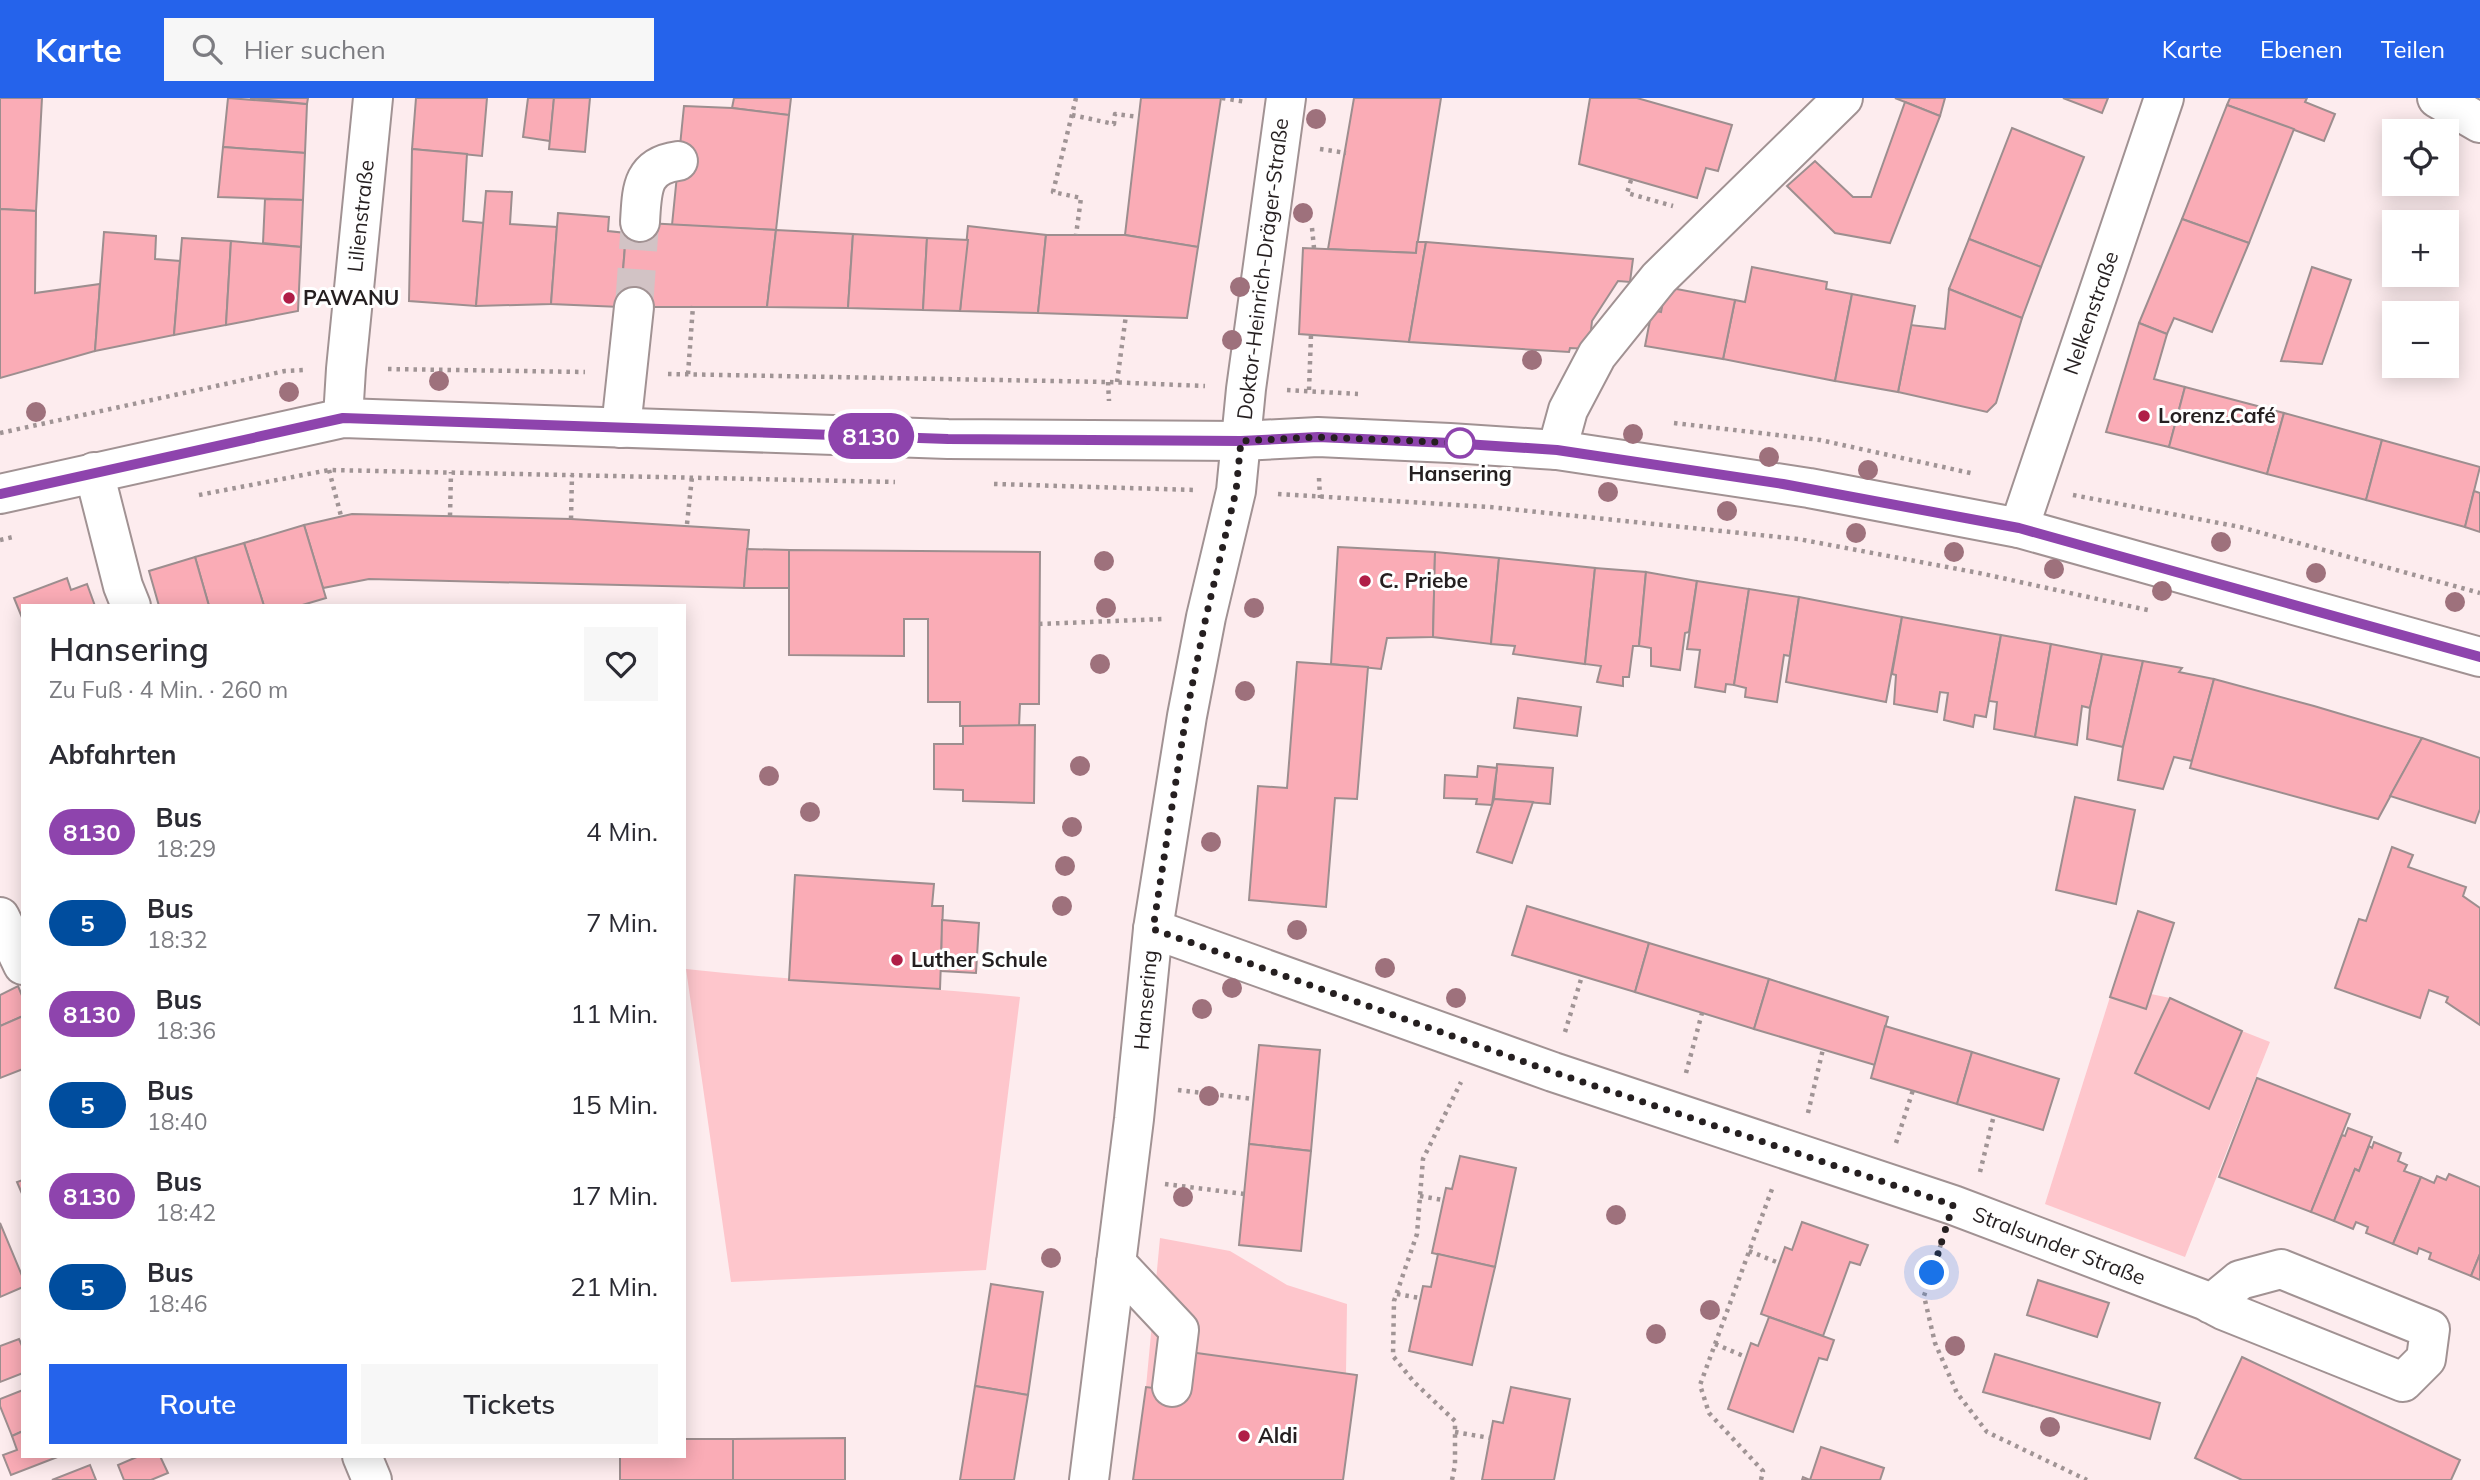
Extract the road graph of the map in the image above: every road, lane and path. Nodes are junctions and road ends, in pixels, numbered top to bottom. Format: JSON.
{"nodes":[{"id":1,"x":373,"y":98,"type":"edge"},
{"id":2,"x":1076,"y":98,"type":"edge"},
{"id":3,"x":1222,"y":98,"type":"edge"},
{"id":4,"x":1843,"y":98,"type":"edge"},
{"id":5,"x":2164,"y":98,"type":"edge"},
{"id":6,"x":2437,"y":98,"type":"edge"},
{"id":7,"x":1269,"y":100,"type":"edge"},
{"id":8,"x":1072,"y":115,"type":"junction"},
{"id":9,"x":1139,"y":117,"type":"dead end"},
{"id":10,"x":2480,"y":122,"type":"edge"},
{"id":11,"x":1327,"y":149,"type":"dead end"},
{"id":12,"x":1346,"y":153,"type":"dead end"},
{"id":13,"x":678,"y":160,"type":"dead end"},
{"id":14,"x":1631,"y":180,"type":"dead end"},
{"id":15,"x":1719,"y":219,"type":"junction"},
{"id":16,"x":640,"y":222,"type":"tunnel mouth"},
{"id":17,"x":1076,"y":235,"type":"dead end"},
{"id":18,"x":693,"y":306,"type":"dead end"},
{"id":19,"x":634,"y":307,"type":"tunnel mouth"},
{"id":20,"x":1126,"y":316,"type":"dead end"},
{"id":21,"x":1311,"y":335,"type":"dead end"},
{"id":22,"x":688,"y":374,"type":"dead end"},
{"id":23,"x":1117,"y":382,"type":"dead end"},
{"id":24,"x":1309,"y":391,"type":"dead end"},
{"id":25,"x":343,"y":418,"type":"junction"},
{"id":26,"x":621,"y":428,"type":"junction"},
{"id":27,"x":1241,"y":441,"type":"junction"},
{"id":28,"x":1557,"y":450,"type":"junction"},
{"id":29,"x":329,"y":470,"type":"dead end"},
{"id":30,"x":94,"y":472,"type":"junction"},
{"id":31,"x":452,"y":472,"type":"dead end"},
{"id":32,"x":572,"y":475,"type":"dead end"},
{"id":33,"x":692,"y":477,"type":"dead end"},
{"id":34,"x":0,"y":494,"type":"edge"},
{"id":35,"x":341,"y":516,"type":"dead end"},
{"id":36,"x":450,"y":516,"type":"dead end"},
{"id":37,"x":571,"y":519,"type":"dead end"},
{"id":38,"x":687,"y":524,"type":"dead end"},
{"id":39,"x":2019,"y":528,"type":"junction"},
{"id":40,"x":130,"y":604,"type":"edge"},
{"id":41,"x":1206,"y":617,"type":"junction"},
{"id":42,"x":1039,"y":624,"type":"dead end"},
{"id":43,"x":2480,"y":657,"type":"edge"},
{"id":44,"x":0,"y":917,"type":"edge"},
{"id":45,"x":1153,"y":929,"type":"junction"},
{"id":46,"x":21,"y":961,"type":"edge"},
{"id":47,"x":1582,"y":976,"type":"dead end"},
{"id":48,"x":1702,"y":1013,"type":"dead end"},
{"id":49,"x":1479,"y":1047,"type":"junction"},
{"id":50,"x":1823,"y":1049,"type":"dead end"},
{"id":51,"x":1553,"y":1072,"type":"junction"},
{"id":52,"x":1138,"y":1086,"type":"junction"},
{"id":53,"x":1913,"y":1090,"type":"dead end"},
{"id":54,"x":1253,"y":1099,"type":"dead end"},
{"id":55,"x":1675,"y":1114,"type":"junction"},
{"id":56,"x":1994,"y":1115,"type":"dead end"},
{"id":57,"x":1793,"y":1151,"type":"junction"},
{"id":58,"x":1127,"y":1179,"type":"junction"},
{"id":59,"x":1882,"y":1182,"type":"junction"},
{"id":60,"x":1244,"y":1194,"type":"dead end"},
{"id":61,"x":1420,"y":1196,"type":"junction"},
{"id":62,"x":1443,"y":1200,"type":"dead end"},
{"id":63,"x":1962,"y":1208,"type":"junction"},
{"id":64,"x":1749,"y":1251,"type":"junction"},
{"id":65,"x":1116,"y":1263,"type":"junction"},
{"id":66,"x":1779,"y":1263,"type":"dead end"},
{"id":67,"x":1397,"y":1294,"type":"junction"},
{"id":68,"x":1420,"y":1298,"type":"dead end"},
{"id":69,"x":2211,"y":1304,"type":"junction"},
{"id":70,"x":1715,"y":1344,"type":"junction"},
{"id":71,"x":1746,"y":1357,"type":"dead end"},
{"id":72,"x":1172,"y":1387,"type":"dead end"},
{"id":73,"x":1455,"y":1432,"type":"junction"},
{"id":74,"x":1490,"y":1438,"type":"dead end"},
{"id":75,"x":363,"y":1458,"type":"edge"},
{"id":76,"x":372,"y":1480,"type":"edge"},
{"id":77,"x":1089,"y":1480,"type":"edge"},
{"id":78,"x":1452,"y":1480,"type":"edge"},
{"id":79,"x":1760,"y":1480,"type":"edge"},
{"id":80,"x":2087,"y":1480,"type":"edge"}],
"edges":[{"from":1,"to":25,"type":"street","name":"Lilienstraße"},
{"from":2,"to":8,"type":"path"},
{"from":3,"to":7,"type":"path"},
{"from":4,"to":15,"type":"street"},
{"from":5,"to":39,"type":"street","name":"Nelkenstraße"},
{"from":6,"to":10,"type":"street"},
{"from":7,"to":27,"type":"street","name":"Doktor-Heinrich-Dräger-Straße"},
{"from":8,"to":9,"type":"path"},
{"from":8,"to":17,"type":"path"},
{"from":11,"to":12,"type":"path"},
{"from":13,"to":16,"type":"street"},
{"from":14,"to":15,"type":"path"},
{"from":15,"to":28,"type":"street"},
{"from":18,"to":22,"type":"path"},
{"from":19,"to":26,"type":"street"},
{"from":20,"to":23,"type":"path"},
{"from":21,"to":24,"type":"path"},
{"from":25,"to":26,"type":"street"},
{"from":25,"to":30,"type":"street"},
{"from":26,"to":27,"type":"street"},
{"from":27,"to":28,"type":"street"},
{"from":27,"to":41,"type":"street","name":"Hansering"},
{"from":28,"to":39,"type":"street"},
{"from":29,"to":35,"type":"path"},
{"from":30,"to":34,"type":"street"},
{"from":30,"to":40,"type":"street"},
{"from":31,"to":36,"type":"path"},
{"from":32,"to":37,"type":"path"},
{"from":33,"to":38,"type":"path"},
{"from":39,"to":43,"type":"street"},
{"from":41,"to":42,"type":"path"},
{"from":41,"to":45,"type":"street","name":"Hansering"},
{"from":44,"to":46,"type":"street"},
{"from":45,"to":49,"type":"street","name":"Stralsunder Straße"},
{"from":45,"to":52,"type":"street","name":"Hansering"},
{"from":47,"to":51,"type":"path"},
{"from":48,"to":55,"type":"path"},
{"from":49,"to":51,"type":"street","name":"Stralsunder Straße"},
{"from":49,"to":61,"type":"path"},
{"from":50,"to":57,"type":"path"},
{"from":51,"to":55,"type":"street","name":"Stralsunder Straße"},
{"from":52,"to":54,"type":"path"},
{"from":52,"to":58,"type":"street","name":"Hansering"},
{"from":53,"to":59,"type":"path"},
{"from":55,"to":57,"type":"street","name":"Stralsunder Straße"},
{"from":56,"to":63,"type":"path"},
{"from":57,"to":59,"type":"street","name":"Stralsunder Straße"},
{"from":57,"to":64,"type":"path"},
{"from":58,"to":60,"type":"path"},
{"from":58,"to":65,"type":"street","name":"Hansering"},
{"from":59,"to":63,"type":"street","name":"Stralsunder Straße"},
{"from":61,"to":62,"type":"path"},
{"from":61,"to":67,"type":"path"},
{"from":63,"to":69,"type":"street","name":"Stralsunder Straße"},
{"from":63,"to":80,"type":"path"},
{"from":64,"to":66,"type":"path"},
{"from":64,"to":70,"type":"path"},
{"from":65,"to":72,"type":"street"},
{"from":65,"to":77,"type":"street","name":"Hansering"},
{"from":67,"to":68,"type":"path"},
{"from":67,"to":73,"type":"path"},
{"from":69,"to":69,"type":"street","name":"Stralsunder Straße"},
{"from":70,"to":71,"type":"path"},
{"from":70,"to":79,"type":"path"},
{"from":73,"to":74,"type":"path"},
{"from":73,"to":78,"type":"path"},
{"from":75,"to":76,"type":"street"}]}
